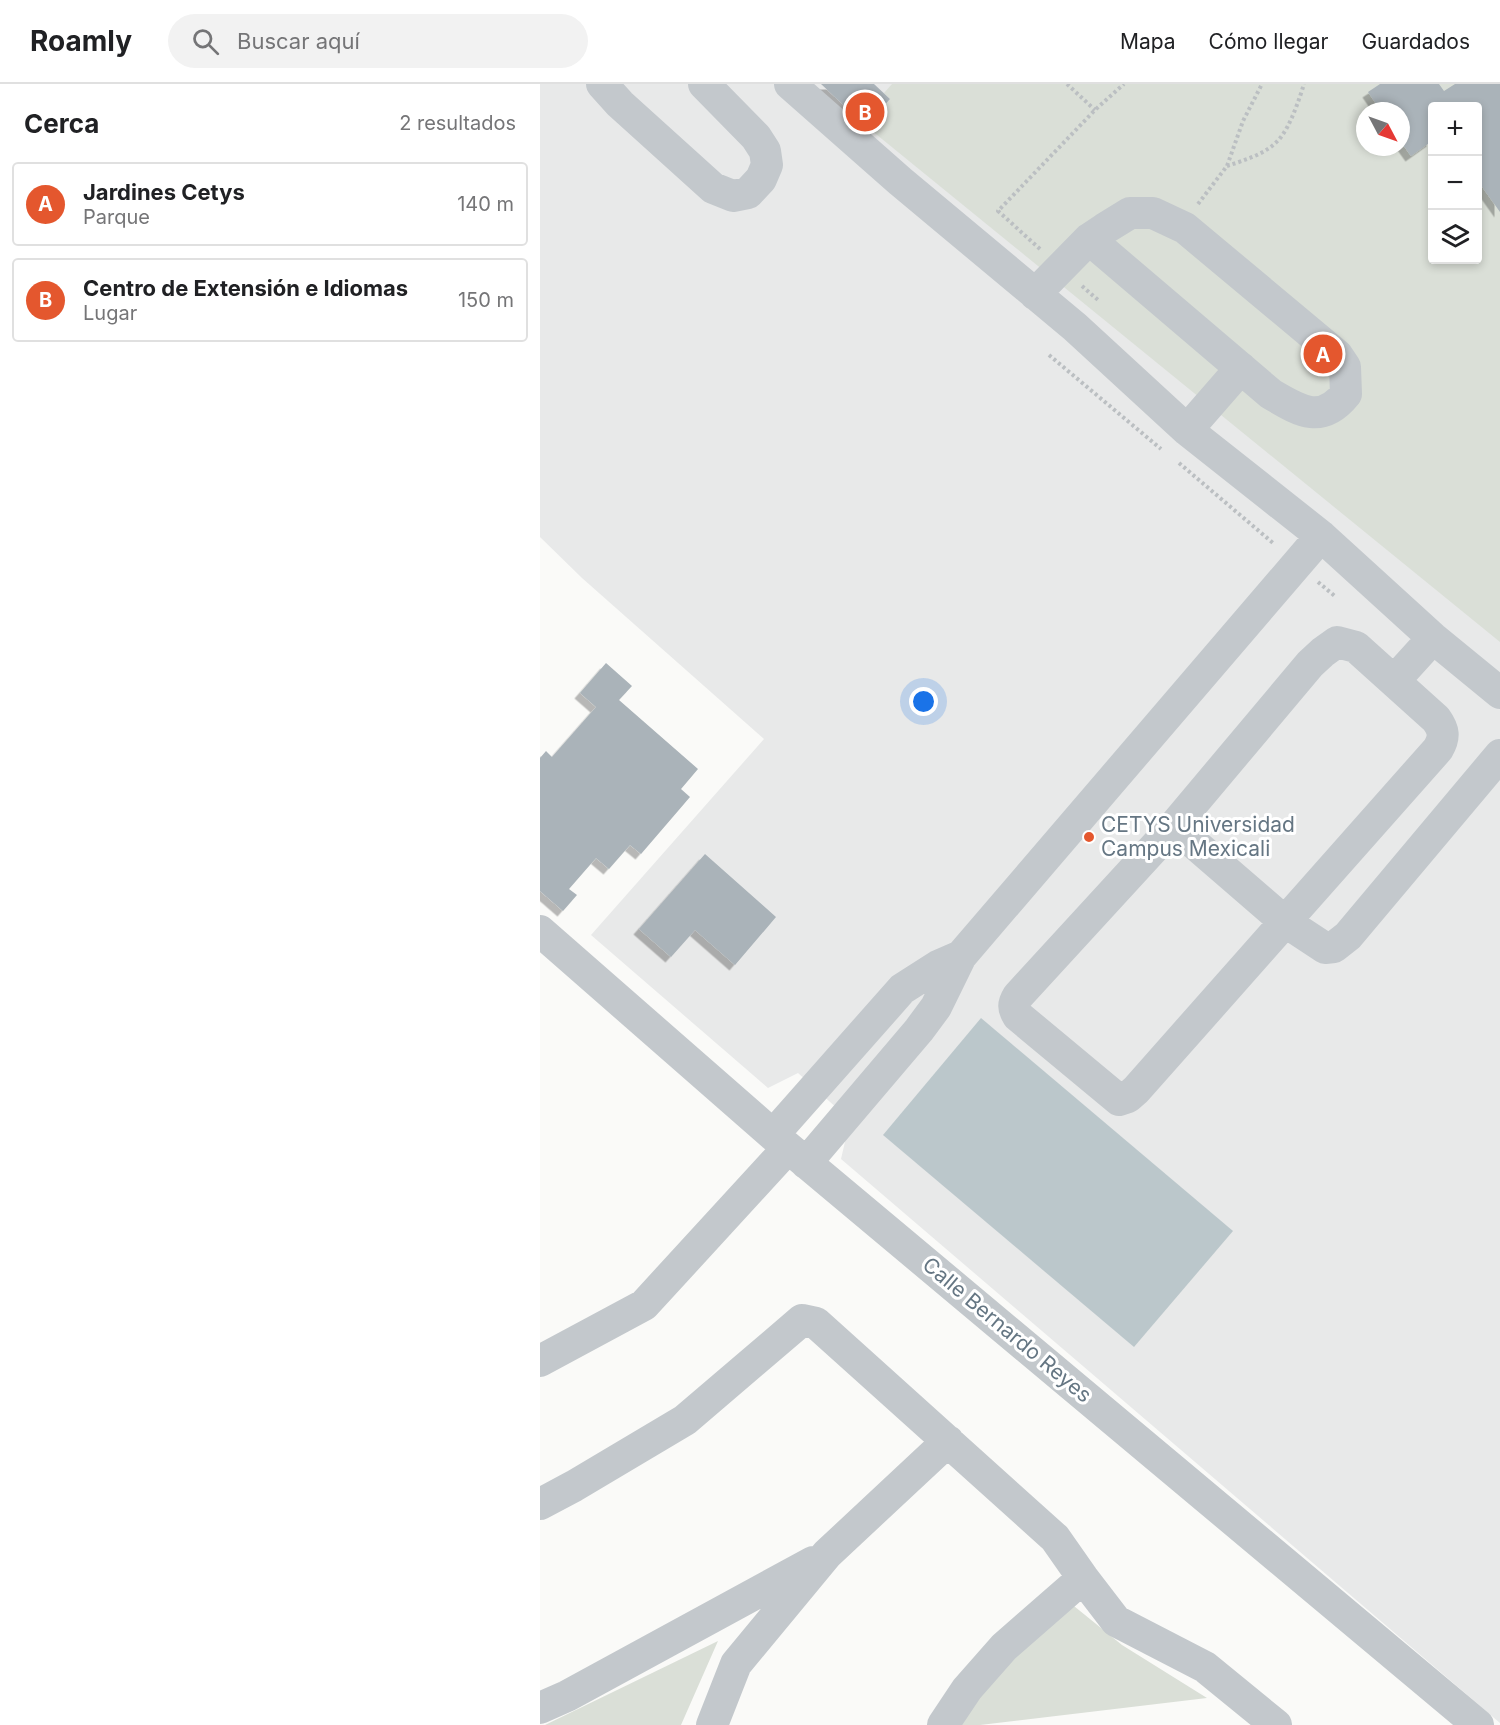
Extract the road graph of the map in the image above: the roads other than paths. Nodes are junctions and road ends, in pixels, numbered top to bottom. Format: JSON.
{"nodes":[{"id":1,"x":602,"y":84,"type":"edge"},
{"id":2,"x":704,"y":84,"type":"edge"},
{"id":3,"x":790,"y":84,"type":"edge"},
{"id":4,"x":1089,"y":239,"type":"junction"},
{"id":5,"x":1035,"y":294,"type":"junction"},
{"id":6,"x":1241,"y":368,"type":"junction"},
{"id":7,"x":1187,"y":430,"type":"junction"},
{"id":8,"x":1321,"y":536,"type":"junction"},
{"id":9,"x":1433,"y":638,"type":"junction"},
{"id":10,"x":1394,"y":681,"type":"junction"},
{"id":11,"x":1500,"y":693,"type":"edge"},
{"id":12,"x":1500,"y":756,"type":"edge"},
{"id":13,"x":1174,"y":826,"type":"junction"},
{"id":14,"x":1284,"y":921,"type":"junction"},
{"id":15,"x":540,"y":931,"type":"edge"},
{"id":16,"x":961,"y":956,"type":"junction"},
{"id":17,"x":873,"y":1020,"type":"junction"},
{"id":18,"x":903,"y":1048,"type":"junction"},
{"id":19,"x":789,"y":1149,"type":"junction"},
{"id":20,"x":540,"y":1361,"type":"edge"},
{"id":21,"x":948,"y":1441,"type":"junction"},
{"id":22,"x":540,"y":1504,"type":"edge"},
{"id":23,"x":827,"y":1554,"type":"junction"},
{"id":24,"x":1083,"y":1578,"type":"junction"},
{"id":25,"x":540,"y":1708,"type":"edge"},
{"id":26,"x":712,"y":1725,"type":"edge"},
{"id":27,"x":943,"y":1725,"type":"edge"},
{"id":28,"x":1276,"y":1725,"type":"edge"},
{"id":29,"x":1478,"y":1725,"type":"edge"}],
"edges":[{"from":1,"to":2,"type":"street"},
{"from":3,"to":5,"type":"street"},
{"from":4,"to":5,"type":"street"},
{"from":4,"to":6,"type":"street"},
{"from":4,"to":6,"type":"street"},
{"from":5,"to":7,"type":"street"},
{"from":6,"to":7,"type":"street"},
{"from":7,"to":8,"type":"street"},
{"from":8,"to":9,"type":"street"},
{"from":8,"to":16,"type":"street"},
{"from":9,"to":10,"type":"street"},
{"from":9,"to":11,"type":"street"},
{"from":10,"to":13,"type":"street"},
{"from":10,"to":14,"type":"street"},
{"from":12,"to":14,"type":"street"},
{"from":13,"to":14,"type":"street"},
{"from":13,"to":14,"type":"street"},
{"from":15,"to":19,"type":"street","name":"Calle Bernardo Reyes"},
{"from":16,"to":17,"type":"street"},
{"from":16,"to":18,"type":"street"},
{"from":17,"to":18,"type":"street"},
{"from":17,"to":19,"type":"street"},
{"from":18,"to":19,"type":"street"},
{"from":19,"to":20,"type":"street"},
{"from":19,"to":29,"type":"street","name":"Calle Bernardo Reyes"},
{"from":21,"to":22,"type":"street"},
{"from":21,"to":23,"type":"street"},
{"from":21,"to":24,"type":"street"},
{"from":23,"to":25,"type":"street"},
{"from":23,"to":26,"type":"street"},
{"from":24,"to":27,"type":"street"},
{"from":24,"to":28,"type":"street"}]}
